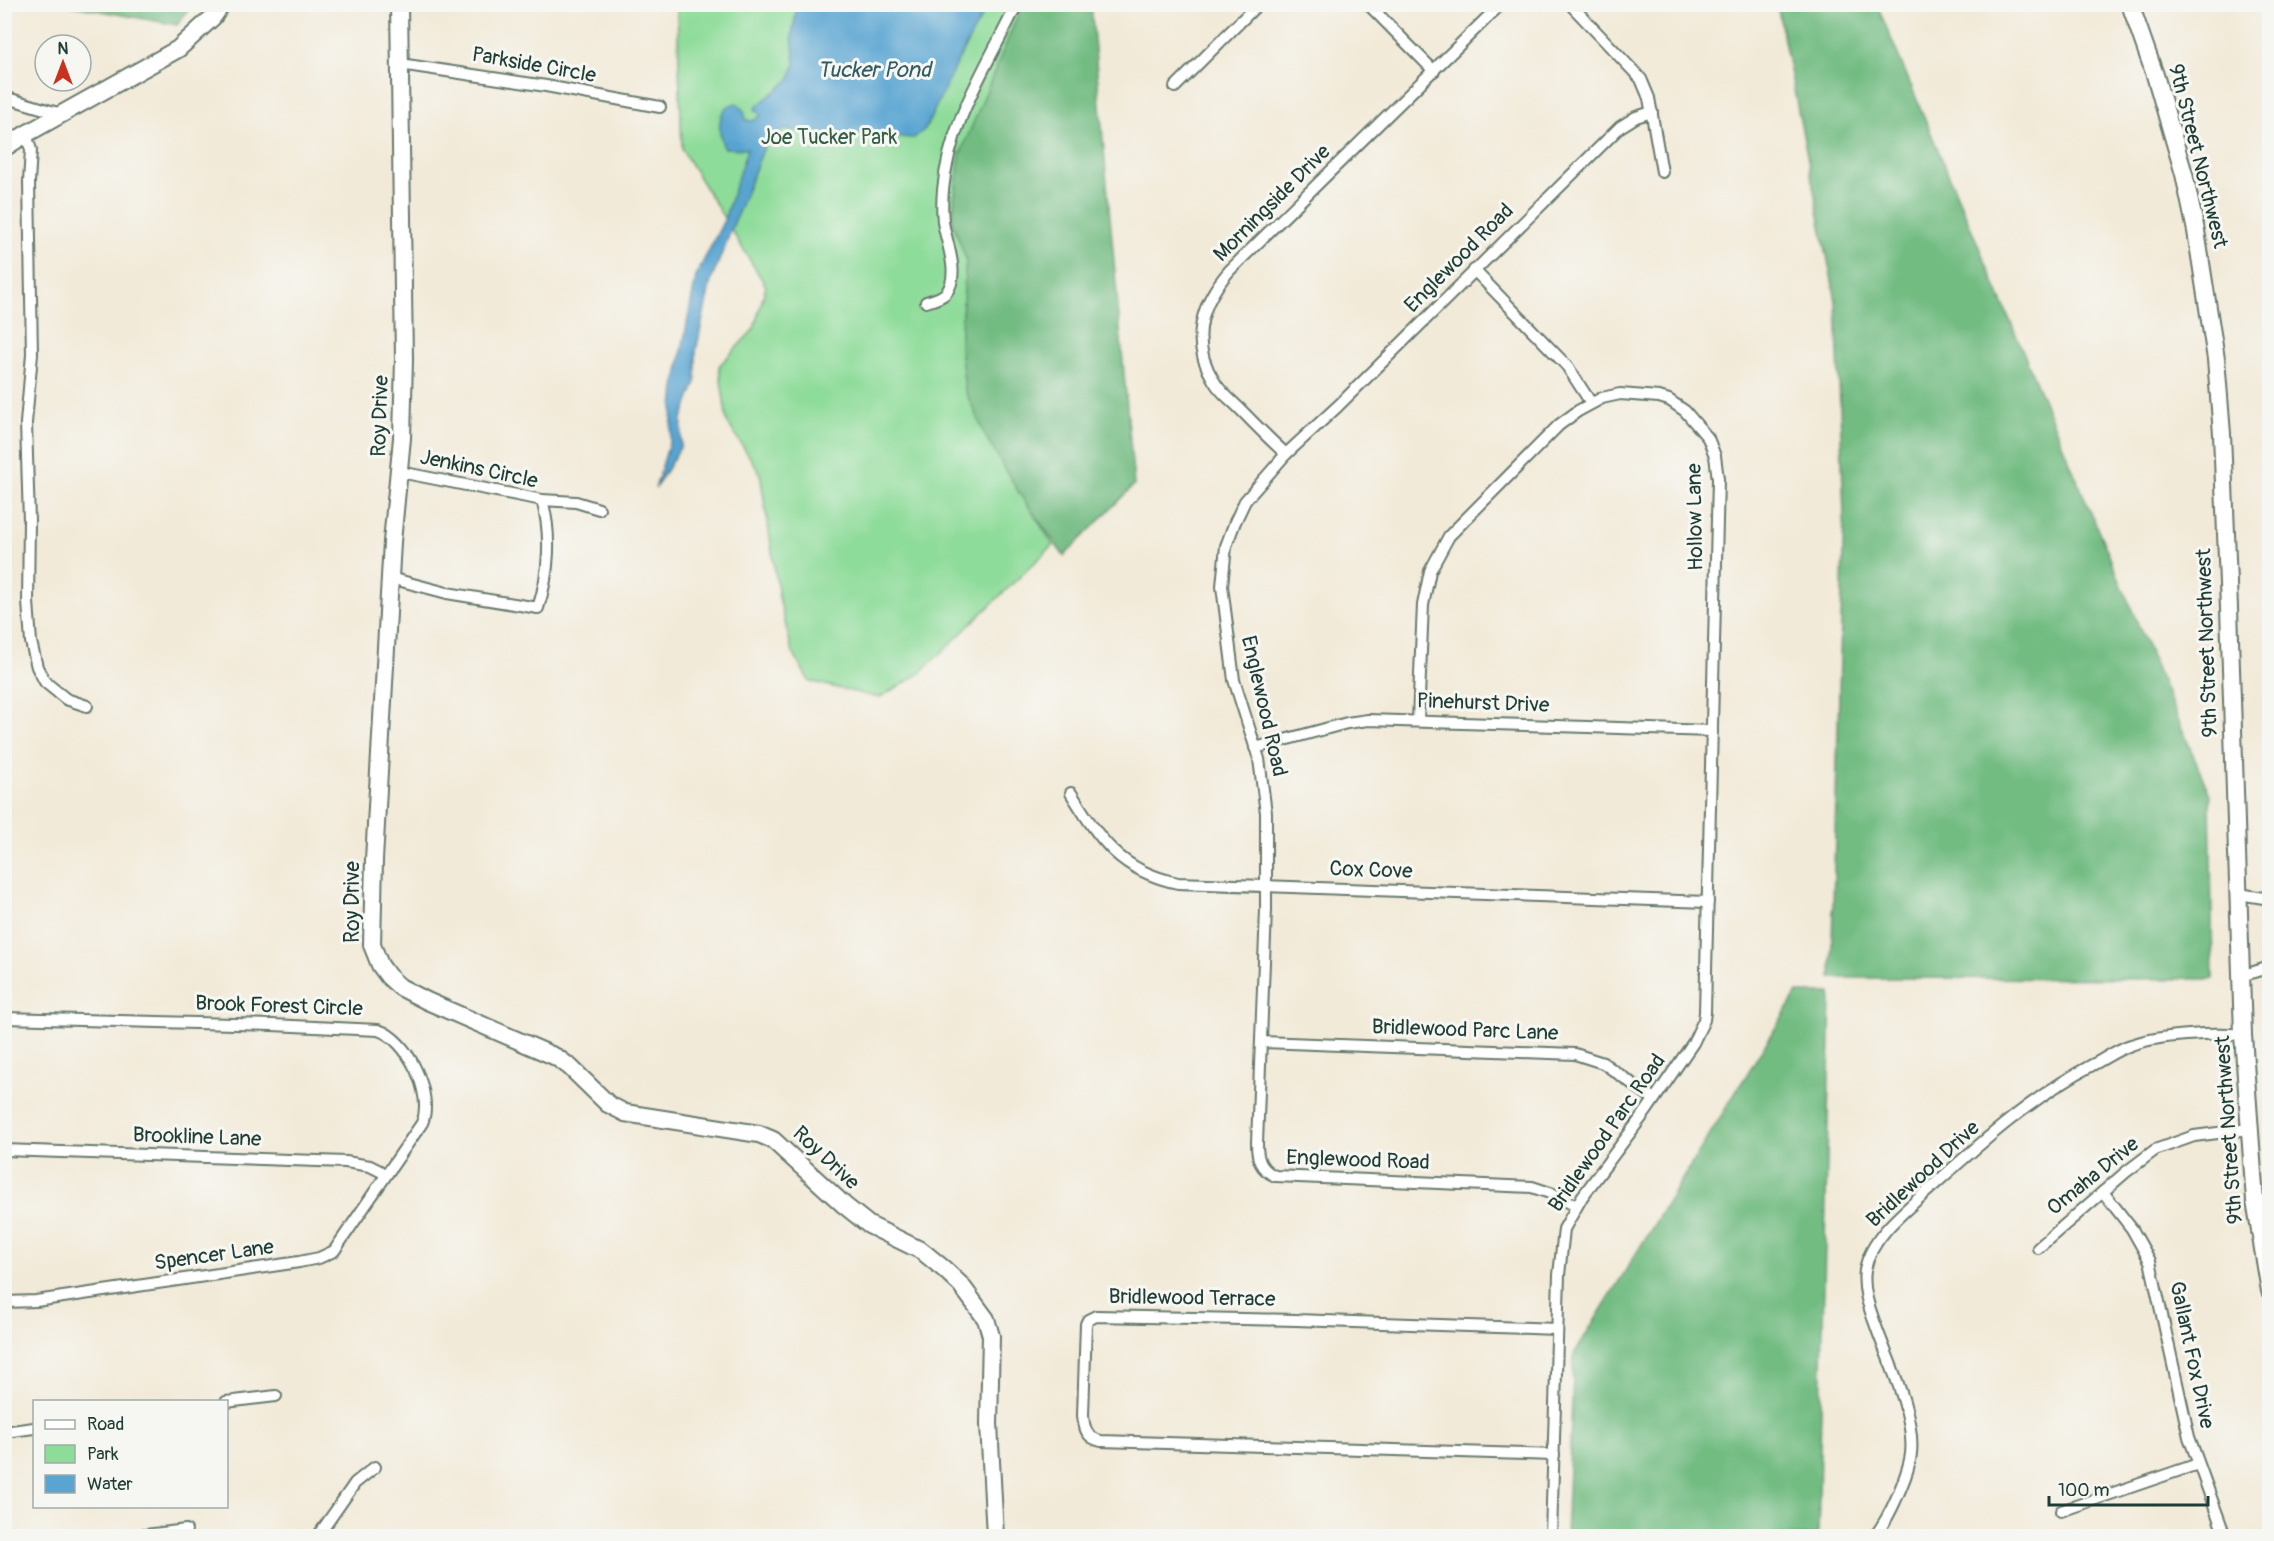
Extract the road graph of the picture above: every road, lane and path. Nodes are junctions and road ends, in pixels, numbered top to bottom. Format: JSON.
{"nodes":[{"id":1,"x":222,"y":4,"type":"edge"},
{"id":2,"x":399,"y":4,"type":"edge"},
{"id":3,"x":1017,"y":4,"type":"edge"},
{"id":4,"x":1258,"y":4,"type":"edge"},
{"id":5,"x":1368,"y":4,"type":"edge"},
{"id":6,"x":1501,"y":4,"type":"edge"},
{"id":7,"x":1570,"y":4,"type":"edge"},
{"id":8,"x":2130,"y":4,"type":"edge"},
{"id":9,"x":400,"y":64,"type":"junction"},
{"id":10,"x":1434,"y":71,"type":"junction"},
{"id":11,"x":1175,"y":87,"type":"dead end"},
{"id":12,"x":4,"y":97,"type":"edge"},
{"id":13,"x":660,"y":107,"type":"dead end"},
{"id":14,"x":1652,"y":112,"type":"junction"},
{"id":15,"x":61,"y":114,"type":"junction"},
{"id":16,"x":26,"y":134,"type":"junction"},
{"id":17,"x":4,"y":148,"type":"edge"},
{"id":18,"x":1662,"y":172,"type":"dead end"},
{"id":19,"x":1474,"y":270,"type":"junction"},
{"id":20,"x":926,"y":302,"type":"dead end"},
{"id":21,"x":1591,"y":403,"type":"junction"},
{"id":22,"x":1286,"y":454,"type":"junction"},
{"id":23,"x":400,"y":472,"type":"junction"},
{"id":24,"x":542,"y":500,"type":"junction"},
{"id":25,"x":599,"y":509,"type":"dead end"},
{"id":26,"x":390,"y":578,"type":"junction"},
{"id":27,"x":87,"y":706,"type":"dead end"},
{"id":28,"x":1418,"y":720,"type":"junction"},
{"id":29,"x":1712,"y":731,"type":"junction"},
{"id":30,"x":1255,"y":748,"type":"junction"},
{"id":31,"x":1071,"y":793,"type":"dead end"},
{"id":32,"x":1266,"y":887,"type":"junction"},
{"id":33,"x":2239,"y":894,"type":"junction"},
{"id":34,"x":2270,"y":899,"type":"edge"},
{"id":35,"x":1708,"y":902,"type":"junction"},
{"id":36,"x":2270,"y":967,"type":"edge"},
{"id":37,"x":2241,"y":976,"type":"junction"},
{"id":38,"x":4,"y":1018,"type":"edge"},
{"id":39,"x":2243,"y":1035,"type":"junction"},
{"id":40,"x":1261,"y":1042,"type":"junction"},
{"id":41,"x":1654,"y":1099,"type":"junction"},
{"id":42,"x":2249,"y":1129,"type":"junction"},
{"id":43,"x":4,"y":1150,"type":"edge"},
{"id":44,"x":386,"y":1174,"type":"junction"},
{"id":45,"x":2103,"y":1192,"type":"junction"},
{"id":46,"x":1576,"y":1206,"type":"junction"},
{"id":47,"x":2265,"y":1240,"type":"edge"},
{"id":48,"x":2038,"y":1248,"type":"dead end"},
{"id":49,"x":2270,"y":1291,"type":"edge"},
{"id":50,"x":4,"y":1302,"type":"edge"},
{"id":51,"x":1557,"y":1329,"type":"junction"},
{"id":52,"x":276,"y":1396,"type":"dead end"},
{"id":53,"x":228,"y":1402,"type":"edge"},
{"id":54,"x":33,"y":1428,"type":"edge"},
{"id":55,"x":4,"y":1432,"type":"edge"},
{"id":56,"x":1554,"y":1455,"type":"junction"},
{"id":57,"x":2198,"y":1464,"type":"junction"},
{"id":58,"x":375,"y":1467,"type":"dead end"},
{"id":59,"x":2061,"y":1511,"type":"dead end"},
{"id":60,"x":186,"y":1530,"type":"dead end"},
{"id":61,"x":138,"y":1536,"type":"edge"},
{"id":62,"x":318,"y":1536,"type":"edge"},
{"id":63,"x":995,"y":1536,"type":"edge"},
{"id":64,"x":1551,"y":1536,"type":"edge"},
{"id":65,"x":1875,"y":1536,"type":"edge"},
{"id":66,"x":2225,"y":1536,"type":"edge"}],
"edges":[{"from":1,"to":15,"type":"street"},
{"from":2,"to":9,"type":"street","name":"Roy Drive"},
{"from":3,"to":20,"type":"street"},
{"from":4,"to":11,"type":"street"},
{"from":5,"to":10,"type":"street"},
{"from":6,"to":10,"type":"street","name":"Morningside Drive"},
{"from":7,"to":14,"type":"street"},
{"from":8,"to":33,"type":"street","name":"9th Street Northwest"},
{"from":9,"to":13,"type":"street","name":"Parkside Circle"},
{"from":9,"to":23,"type":"street","name":"Roy Drive"},
{"from":10,"to":22,"type":"street","name":"Morningside Drive"},
{"from":12,"to":15,"type":"street"},
{"from":14,"to":18,"type":"street"},
{"from":14,"to":19,"type":"street","name":"Englewood Road"},
{"from":15,"to":16,"type":"street"},
{"from":16,"to":17,"type":"street"},
{"from":16,"to":27,"type":"street"},
{"from":19,"to":21,"type":"street"},
{"from":19,"to":22,"type":"street","name":"Englewood Road"},
{"from":21,"to":28,"type":"street","name":"Hollow Lane"},
{"from":21,"to":29,"type":"street","name":"Hollow Lane"},
{"from":22,"to":30,"type":"street","name":"Englewood Road"},
{"from":23,"to":24,"type":"street","name":"Jenkins Circle"},
{"from":23,"to":26,"type":"street","name":"Roy Drive"},
{"from":24,"to":25,"type":"street"},
{"from":24,"to":26,"type":"street","name":"Jenkins Circle"},
{"from":26,"to":63,"type":"street","name":"Roy Drive"},
{"from":28,"to":29,"type":"street","name":"Pinehurst Drive"},
{"from":28,"to":30,"type":"street","name":"Pinehurst Drive"},
{"from":29,"to":35,"type":"street","name":"Hollow Lane"},
{"from":30,"to":32,"type":"street","name":"Englewood Road"},
{"from":31,"to":32,"type":"street","name":"Cox Cove"},
{"from":32,"to":35,"type":"street","name":"Cox Cove"},
{"from":32,"to":40,"type":"street","name":"Englewood Road"},
{"from":33,"to":34,"type":"street"},
{"from":33,"to":37,"type":"street","name":"9th Street Northwest"},
{"from":35,"to":41,"type":"street","name":"Bridlewood Parc Road"},
{"from":36,"to":37,"type":"street"},
{"from":37,"to":39,"type":"street","name":"9th Street Northwest"},
{"from":38,"to":44,"type":"street","name":"Brook Forest Circle"},
{"from":39,"to":42,"type":"street","name":"9th Street Northwest"},
{"from":39,"to":65,"type":"street","name":"Bridlewood Drive"},
{"from":40,"to":41,"type":"street","name":"Bridlewood Parc Lane"},
{"from":40,"to":46,"type":"street","name":"Englewood Road"},
{"from":41,"to":46,"type":"street","name":"Bridlewood Parc Road"},
{"from":42,"to":45,"type":"street","name":"Omaha Drive"},
{"from":42,"to":47,"type":"street","name":"9th Street Northwest"},
{"from":43,"to":44,"type":"street","name":"Brookline Lane"},
{"from":44,"to":50,"type":"street","name":"Spencer Lane"},
{"from":45,"to":48,"type":"street","name":"Omaha Drive"},
{"from":45,"to":57,"type":"street","name":"Gallant Fox Drive"},
{"from":46,"to":51,"type":"street","name":"Bridlewood Parc Road"},
{"from":47,"to":49,"type":"street","name":"9th Street Northwest"},
{"from":51,"to":56,"type":"street","name":"Bridlewood Parc Road"},
{"from":51,"to":56,"type":"street","name":"Bridlewood Terrace"},
{"from":52,"to":53,"type":"street"},
{"from":54,"to":55,"type":"street"},
{"from":56,"to":64,"type":"street","name":"Bridlewood Parc Road"},
{"from":57,"to":59,"type":"street"},
{"from":57,"to":66,"type":"street","name":"Gallant Fox Drive"},
{"from":58,"to":62,"type":"street"},
{"from":60,"to":61,"type":"street"}]}
